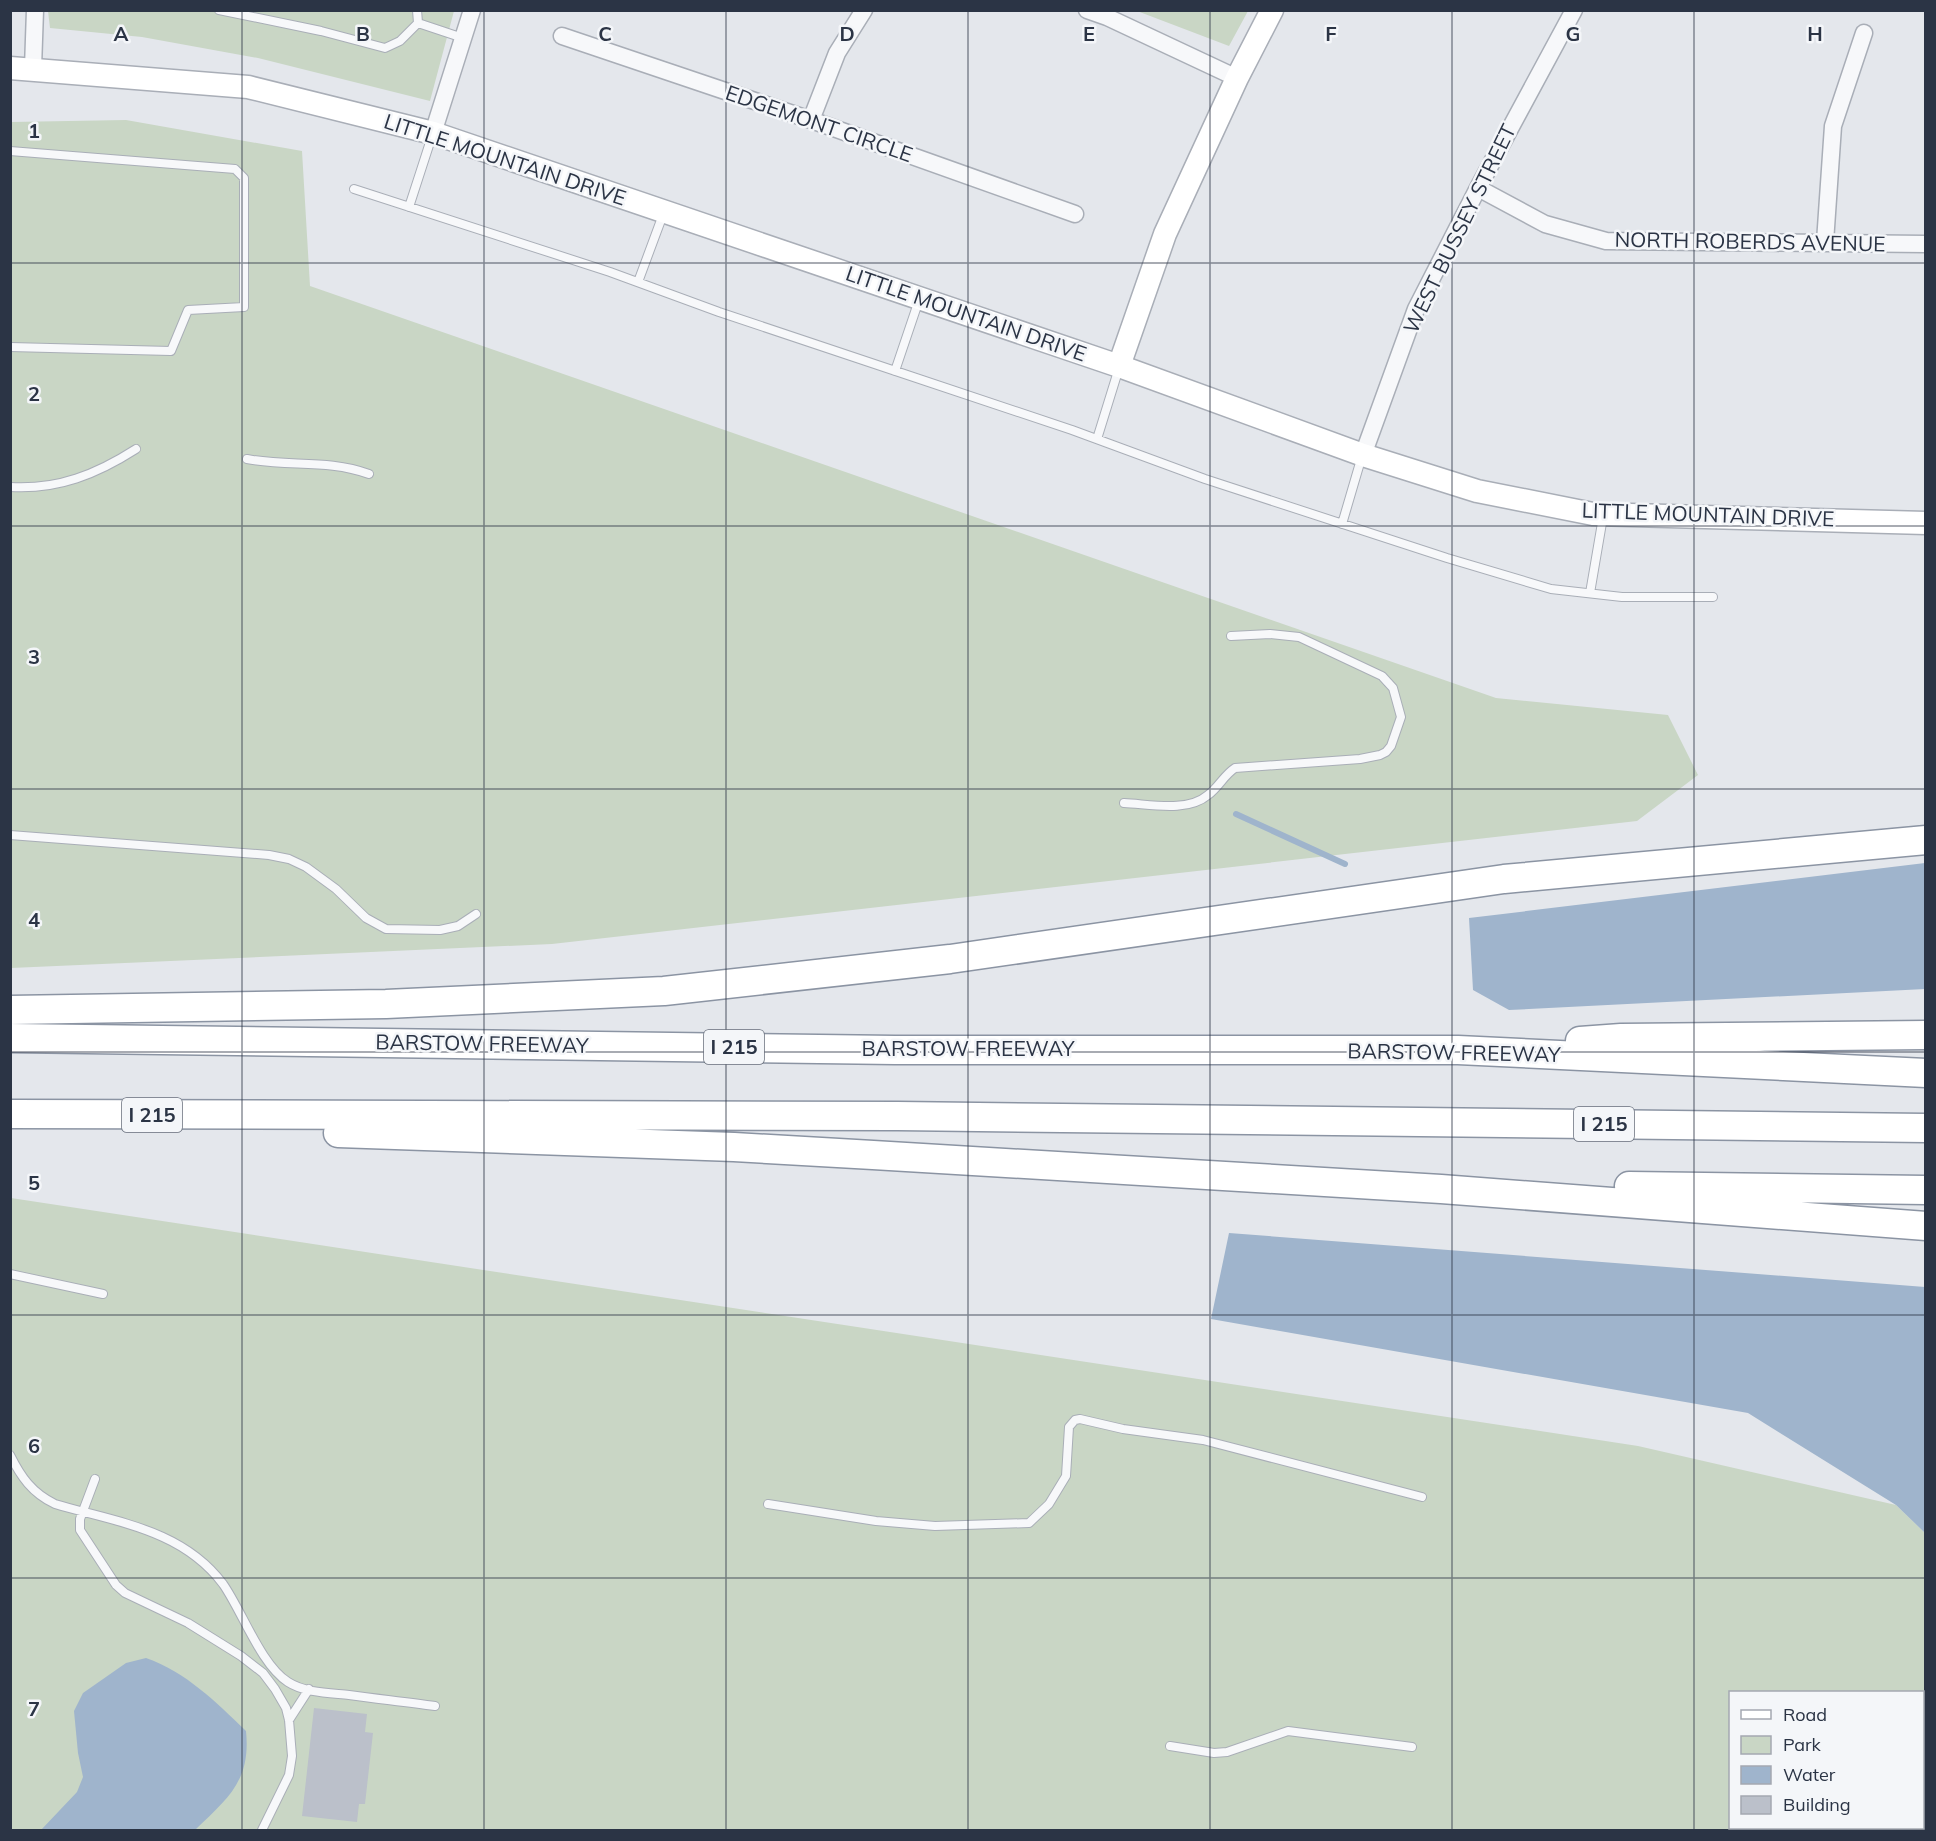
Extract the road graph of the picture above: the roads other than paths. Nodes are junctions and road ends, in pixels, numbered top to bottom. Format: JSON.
{"nodes":[{"id":1,"x":36,"y":10,"type":"edge"},
{"id":2,"x":219,"y":10,"type":"edge"},
{"id":3,"x":417,"y":10,"type":"edge"},
{"id":4,"x":472,"y":10,"type":"edge"},
{"id":5,"x":864,"y":10,"type":"edge"},
{"id":6,"x":1087,"y":10,"type":"edge"},
{"id":7,"x":1272,"y":10,"type":"edge"},
{"id":8,"x":1574,"y":10,"type":"edge"},
{"id":9,"x":418,"y":23,"type":"junction"},
{"id":10,"x":1864,"y":33,"type":"dead end"},
{"id":11,"x":562,"y":36,"type":"dead end"},
{"id":12,"x":463,"y":38,"type":"junction"},
{"id":13,"x":10,"y":68,"type":"edge"},
{"id":14,"x":33,"y":68,"type":"junction"},
{"id":15,"x":1237,"y":78,"type":"junction"},
{"id":16,"x":811,"y":120,"type":"junction"},
{"id":17,"x":433,"y":133,"type":"junction"},
{"id":18,"x":10,"y":151,"type":"edge"},
{"id":19,"x":1478,"y":188,"type":"junction"},
{"id":20,"x":354,"y":189,"type":"dead end"},
{"id":21,"x":409,"y":207,"type":"junction"},
{"id":22,"x":664,"y":212,"type":"junction"},
{"id":23,"x":1075,"y":214,"type":"dead end"},
{"id":24,"x":1825,"y":242,"type":"junction"},
{"id":25,"x":1926,"y":244,"type":"edge"},
{"id":26,"x":638,"y":282,"type":"junction"},
{"id":27,"x":920,"y":298,"type":"junction"},
{"id":28,"x":10,"y":347,"type":"edge"},
{"id":29,"x":1119,"y":366,"type":"junction"},
{"id":30,"x":895,"y":371,"type":"junction"},
{"id":31,"x":1097,"y":439,"type":"junction"},
{"id":32,"x":136,"y":449,"type":"dead end"},
{"id":33,"x":1363,"y":455,"type":"junction"},
{"id":34,"x":247,"y":459,"type":"dead end"},
{"id":35,"x":369,"y":474,"type":"dead end"},
{"id":36,"x":10,"y":487,"type":"edge"},
{"id":37,"x":1603,"y":514,"type":"junction"},
{"id":38,"x":1926,"y":522,"type":"edge"},
{"id":39,"x":1342,"y":524,"type":"junction"},
{"id":40,"x":1590,"y":593,"type":"junction"},
{"id":41,"x":1713,"y":597,"type":"dead end"},
{"id":42,"x":1231,"y":636,"type":"dead end"},
{"id":43,"x":1124,"y":803,"type":"dead end"},
{"id":44,"x":10,"y":835,"type":"edge"},
{"id":45,"x":1926,"y":840,"type":"edge"},
{"id":46,"x":476,"y":914,"type":"dead end"},
{"id":47,"x":10,"y":1010,"type":"edge"},
{"id":48,"x":1926,"y":1035,"type":"edge"},
{"id":49,"x":10,"y":1038,"type":"edge"},
{"id":50,"x":1458,"y":1050,"type":"junction"},
{"id":51,"x":1926,"y":1073,"type":"edge"},
{"id":52,"x":10,"y":1114,"type":"edge"},
{"id":53,"x":294,"y":1115,"type":"junction"},
{"id":54,"x":1926,"y":1128,"type":"edge"},
{"id":55,"x":1441,"y":1189,"type":"junction"},
{"id":56,"x":1926,"y":1190,"type":"edge"},
{"id":57,"x":1926,"y":1227,"type":"edge"},
{"id":58,"x":10,"y":1274,"type":"edge"},
{"id":59,"x":103,"y":1294,"type":"dead end"},
{"id":60,"x":10,"y":1455,"type":"edge"},
{"id":61,"x":95,"y":1479,"type":"dead end"},
{"id":62,"x":1422,"y":1497,"type":"dead end"},
{"id":63,"x":768,"y":1504,"type":"dead end"},
{"id":64,"x":83,"y":1512,"type":"junction"},
{"id":65,"x":309,"y":1689,"type":"junction"},
{"id":66,"x":435,"y":1706,"type":"dead end"},
{"id":67,"x":289,"y":1720,"type":"junction"},
{"id":68,"x":1170,"y":1746,"type":"dead end"},
{"id":69,"x":1412,"y":1747,"type":"dead end"},
{"id":70,"x":262,"y":1830,"type":"edge"}],
"edges":[{"from":1,"to":14,"type":"street"},
{"from":2,"to":9,"type":"lane"},
{"from":3,"to":9,"type":"lane"},
{"from":4,"to":12,"type":"street"},
{"from":5,"to":16,"type":"street"},
{"from":6,"to":15,"type":"street"},
{"from":7,"to":15,"type":"main road"},
{"from":8,"to":19,"type":"street","name":"WEST BUSSEY STREET"},
{"from":9,"to":12,"type":"lane"},
{"from":10,"to":24,"type":"street"},
{"from":11,"to":16,"type":"street","name":"EDGEMONT CIRCLE"},
{"from":12,"to":17,"type":"street"},
{"from":13,"to":14,"type":"main road","name":"LITTLE MOUNTAIN DRIVE"},
{"from":14,"to":17,"type":"main road","name":"LITTLE MOUNTAIN DRIVE"},
{"from":15,"to":29,"type":"main road"},
{"from":16,"to":23,"type":"street","name":"EDGEMONT CIRCLE"},
{"from":17,"to":21,"type":"lane"},
{"from":17,"to":22,"type":"main road","name":"LITTLE MOUNTAIN DRIVE"},
{"from":18,"to":28,"type":"lane"},
{"from":19,"to":24,"type":"street","name":"NORTH ROBERDS AVENUE"},
{"from":19,"to":33,"type":"street","name":"WEST BUSSEY STREET"},
{"from":20,"to":21,"type":"lane"},
{"from":21,"to":26,"type":"lane"},
{"from":22,"to":26,"type":"lane"},
{"from":22,"to":27,"type":"main road","name":"LITTLE MOUNTAIN DRIVE"},
{"from":24,"to":25,"type":"street","name":"NORTH ROBERDS AVENUE"},
{"from":26,"to":30,"type":"lane"},
{"from":27,"to":29,"type":"main road","name":"LITTLE MOUNTAIN DRIVE"},
{"from":27,"to":30,"type":"lane"},
{"from":29,"to":31,"type":"lane"},
{"from":29,"to":33,"type":"main road","name":"LITTLE MOUNTAIN DRIVE"},
{"from":30,"to":31,"type":"lane"},
{"from":31,"to":39,"type":"lane"},
{"from":32,"to":36,"type":"lane"},
{"from":33,"to":37,"type":"main road","name":"LITTLE MOUNTAIN DRIVE"},
{"from":33,"to":39,"type":"lane"},
{"from":34,"to":35,"type":"lane"},
{"from":37,"to":38,"type":"main road","name":"LITTLE MOUNTAIN DRIVE"},
{"from":37,"to":40,"type":"lane"},
{"from":39,"to":40,"type":"lane"},
{"from":40,"to":41,"type":"lane"},
{"from":42,"to":43,"type":"lane"},
{"from":44,"to":46,"type":"lane"},
{"from":45,"to":47,"type":"highway"},
{"from":48,"to":50,"type":"highway"},
{"from":49,"to":50,"type":"highway","name":"BARSTOW FREEWAY","number":"I 215"},
{"from":50,"to":51,"type":"highway","name":"BARSTOW FREEWAY","number":"I 215"},
{"from":52,"to":53,"type":"highway","number":"I 215"},
{"from":53,"to":54,"type":"highway","number":"I 215"},
{"from":53,"to":55,"type":"highway"},
{"from":55,"to":56,"type":"highway"},
{"from":55,"to":57,"type":"highway"},
{"from":58,"to":59,"type":"lane"},
{"from":60,"to":64,"type":"lane"},
{"from":61,"to":64,"type":"lane"},
{"from":62,"to":63,"type":"lane"},
{"from":64,"to":65,"type":"lane"},
{"from":64,"to":67,"type":"lane"},
{"from":65,"to":66,"type":"lane"},
{"from":65,"to":67,"type":"lane"},
{"from":67,"to":70,"type":"lane"},
{"from":68,"to":69,"type":"lane"}]}
